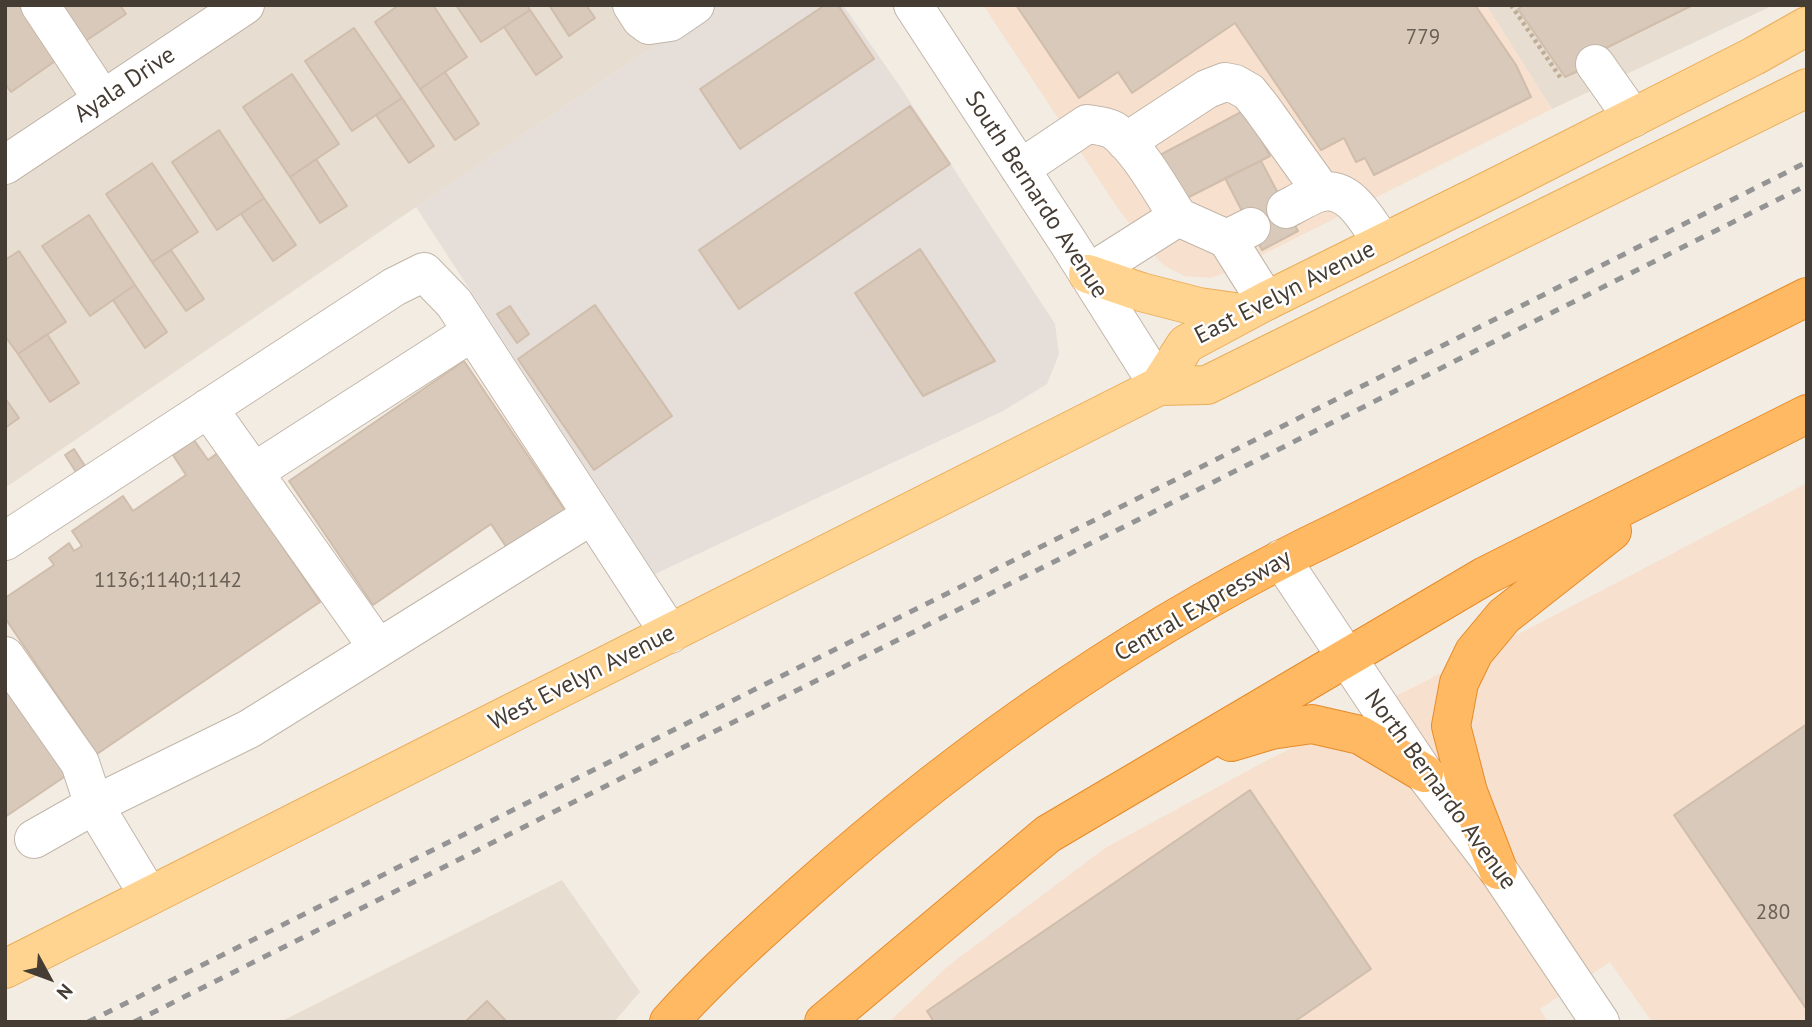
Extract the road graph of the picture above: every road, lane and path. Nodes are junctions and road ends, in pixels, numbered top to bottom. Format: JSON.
{"nodes":[{"id":1,"x":40,"y":5,"type":"edge"},
{"id":2,"x":245,"y":5,"type":"edge"},
{"id":3,"x":632,"y":5,"type":"edge"},
{"id":4,"x":695,"y":5,"type":"edge"},
{"id":5,"x":913,"y":5,"type":"edge"},
{"id":6,"x":1511,"y":5,"type":"edge"},
{"id":7,"x":1807,"y":26,"type":"edge"},
{"id":8,"x":1581,"y":76,"type":"joint"},
{"id":9,"x":1807,"y":88,"type":"edge"},
{"id":10,"x":103,"y":100,"type":"junction"},
{"id":11,"x":1633,"y":118,"type":"junction"},
{"id":12,"x":1126,"y":142,"type":"junction"},
{"id":13,"x":5,"y":165,"type":"edge"},
{"id":14,"x":1020,"y":169,"type":"junction"},
{"id":15,"x":1322,"y":192,"type":"junction"},
{"id":16,"x":1286,"y":209,"type":"dead end"},
{"id":17,"x":1178,"y":217,"type":"junction"},
{"id":18,"x":1383,"y":243,"type":"junction"},
{"id":19,"x":1088,"y":274,"type":"junction"},
{"id":20,"x":1807,"y":297,"type":"edge"},
{"id":21,"x":1254,"y":307,"type":"junction"},
{"id":22,"x":472,"y":332,"type":"junction"},
{"id":23,"x":1159,"y":386,"type":"junction"},
{"id":24,"x":208,"y":408,"type":"junction"},
{"id":25,"x":1807,"y":414,"type":"edge"},
{"id":26,"x":254,"y":472,"type":"junction"},
{"id":27,"x":1674,"y":482,"type":"junction"},
{"id":28,"x":592,"y":514,"type":"junction"},
{"id":29,"x":5,"y":541,"type":"edge"},
{"id":30,"x":1281,"y":559,"type":"junction"},
{"id":31,"x":670,"y":634,"type":"junction"},
{"id":32,"x":379,"y":648,"type":"junction"},
{"id":33,"x":5,"y":656,"type":"edge"},
{"id":34,"x":1346,"y":657,"type":"junction"},
{"id":35,"x":1424,"y":773,"type":"junction"},
{"id":36,"x":1123,"y":789,"type":"junction"},
{"id":37,"x":94,"y":805,"type":"junction"},
{"id":38,"x":34,"y":839,"type":"dead end"},
{"id":39,"x":1499,"y":870,"type":"junction"},
{"id":40,"x":149,"y":896,"type":"junction"},
{"id":41,"x":5,"y":969,"type":"edge"},
{"id":42,"x":669,"y":1022,"type":"edge"},
{"id":43,"x":824,"y":1022,"type":"edge"},
{"id":44,"x":1600,"y":1022,"type":"edge"}],
"edges":[{"from":1,"to":10,"type":"street"},
{"from":2,"to":10,"type":"street","name":"Ayala Drive"},
{"from":3,"to":4,"type":"street"},
{"from":5,"to":14,"type":"street","name":"South Bernardo Avenue"},
{"from":6,"to":8,"type":"path"},
{"from":7,"to":11,"type":"main road","name":"East Evelyn Avenue"},
{"from":8,"to":11,"type":"street"},
{"from":9,"to":23,"type":"main road","name":"East Evelyn Avenue"},
{"from":10,"to":13,"type":"street","name":"Ayala Drive"},
{"from":11,"to":18,"type":"main road","name":"East Evelyn Avenue"},
{"from":12,"to":14,"type":"street"},
{"from":12,"to":15,"type":"street"},
{"from":12,"to":17,"type":"street"},
{"from":14,"to":19,"type":"street","name":"South Bernardo Avenue"},
{"from":15,"to":16,"type":"street"},
{"from":15,"to":18,"type":"street"},
{"from":17,"to":19,"type":"street"},
{"from":17,"to":21,"type":"street"},
{"from":18,"to":21,"type":"main road","name":"East Evelyn Avenue"},
{"from":19,"to":21,"type":"main road"},
{"from":19,"to":23,"type":"street","name":"South Bernardo Avenue"},
{"from":20,"to":30,"type":"highway","name":"Central Expressway"},
{"from":21,"to":23,"type":"main road","name":"East Evelyn Avenue"},
{"from":22,"to":24,"type":"street"},
{"from":22,"to":26,"type":"street"},
{"from":22,"to":28,"type":"street"},
{"from":23,"to":31,"type":"main road","name":"West Evelyn Avenue"},
{"from":24,"to":26,"type":"street"},
{"from":24,"to":29,"type":"street"},
{"from":25,"to":27,"type":"highway"},
{"from":26,"to":32,"type":"street"},
{"from":27,"to":34,"type":"highway"},
{"from":27,"to":39,"type":"highway"},
{"from":28,"to":31,"type":"street"},
{"from":28,"to":32,"type":"street"},
{"from":30,"to":34,"type":"street","name":"North Bernardo Avenue"},
{"from":30,"to":42,"type":"highway","name":"Central Expressway"},
{"from":31,"to":40,"type":"main road","name":"West Evelyn Avenue"},
{"from":32,"to":37,"type":"street"},
{"from":33,"to":37,"type":"street"},
{"from":34,"to":35,"type":"street","name":"North Bernardo Avenue"},
{"from":34,"to":36,"type":"highway"},
{"from":35,"to":36,"type":"highway"},
{"from":35,"to":39,"type":"street","name":"North Bernardo Avenue"},
{"from":36,"to":43,"type":"highway"},
{"from":37,"to":38,"type":"street"},
{"from":37,"to":40,"type":"street"},
{"from":39,"to":44,"type":"street","name":"North Bernardo Avenue"},
{"from":40,"to":41,"type":"main road","name":"West Evelyn Avenue"}]}
